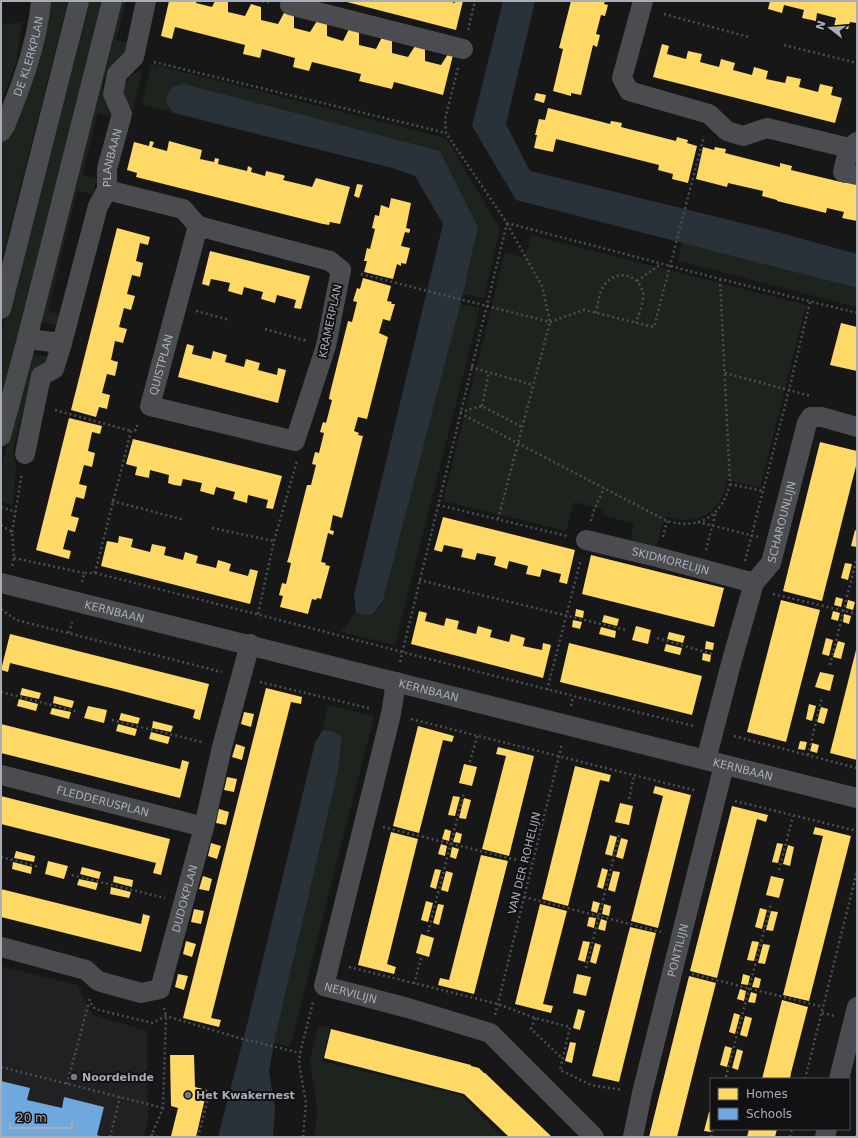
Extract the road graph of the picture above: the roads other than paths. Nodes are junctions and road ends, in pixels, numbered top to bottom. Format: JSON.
{"nodes":[{"id":1,"x":41,"y":1,"type":"edge"},
{"id":2,"x":80,"y":1,"type":"edge"},
{"id":3,"x":112,"y":1,"type":"edge"},
{"id":4,"x":146,"y":1,"type":"edge"},
{"id":5,"x":643,"y":1,"type":"edge"},
{"id":6,"x":290,"y":5,"type":"dead end"},
{"id":7,"x":463,"y":49,"type":"road end"},
{"id":8,"x":1,"y":132,"type":"edge"},
{"id":9,"x":853,"y":145,"type":"edge"},
{"id":10,"x":857,"y":176,"type":"edge"},
{"id":11,"x":107,"y":190,"type":"junction"},
{"id":12,"x":198,"y":226,"type":"junction"},
{"id":13,"x":1,"y":309,"type":"edge"},
{"id":14,"x":27,"y":339,"type":"junction"},
{"id":15,"x":62,"y":343,"type":"junction"},
{"id":16,"x":857,"y":427,"type":"edge"},
{"id":17,"x":1,"y":436,"type":"edge"},
{"id":18,"x":295,"y":441,"type":"joint"},
{"id":19,"x":25,"y":454,"type":"road end"},
{"id":20,"x":586,"y":540,"type":"road end"},
{"id":21,"x":1,"y":583,"type":"edge"},
{"id":22,"x":749,"y":584,"type":"junction"},
{"id":23,"x":250,"y":644,"type":"junction"},
{"id":24,"x":396,"y":682,"type":"junction"},
{"id":25,"x":715,"y":763,"type":"junction"},
{"id":26,"x":1,"y":775,"type":"edge"},
{"id":27,"x":857,"y":798,"type":"edge"},
{"id":28,"x":204,"y":827,"type":"junction"},
{"id":29,"x":1,"y":947,"type":"edge"},
{"id":30,"x":857,"y":1007,"type":"edge"},
{"id":31,"x":839,"y":1078,"type":"edge"},
{"id":32,"x":594,"y":1137,"type":"edge"},
{"id":33,"x":633,"y":1137,"type":"edge"}],
"edges":[{"from":1,"to":8,"type":"street","name":"DE KLERKPLAN"},
{"from":2,"to":13,"type":"street"},
{"from":3,"to":14,"type":"street"},
{"from":4,"to":11,"type":"street","name":"PLANBAAN"},
{"from":5,"to":9,"type":"street"},
{"from":6,"to":7,"type":"street"},
{"from":9,"to":10,"type":"street"},
{"from":11,"to":12,"type":"street"},
{"from":11,"to":15,"type":"street","name":"PLANBAAN"},
{"from":12,"to":18,"type":"street","name":"KRAMERPLAN"},
{"from":12,"to":18,"type":"street","name":"QUISTPLAN"},
{"from":14,"to":15,"type":"street"},
{"from":14,"to":17,"type":"street"},
{"from":15,"to":19,"type":"street","name":"PLANBAAN"},
{"from":16,"to":22,"type":"street","name":"SCHAROUNLIJN"},
{"from":20,"to":22,"type":"street","name":"SKIDMORELIJN"},
{"from":21,"to":23,"type":"street","name":"KERNBAAN"},
{"from":22,"to":25,"type":"street","name":"SCHAROUNLIJN"},
{"from":23,"to":24,"type":"street","name":"KERNBAAN"},
{"from":23,"to":28,"type":"street","name":"DUDOKPLAN"},
{"from":24,"to":25,"type":"street","name":"KERNBAAN"},
{"from":24,"to":32,"type":"street","name":"NERVILIJN"},
{"from":25,"to":27,"type":"street","name":"KERNBAAN"},
{"from":25,"to":33,"type":"street","name":"PONTILIJN"},
{"from":26,"to":28,"type":"street","name":"FLEDDERUSPLAN"},
{"from":28,"to":29,"type":"street","name":"DUDOKPLAN"},
{"from":30,"to":31,"type":"street"}]}
